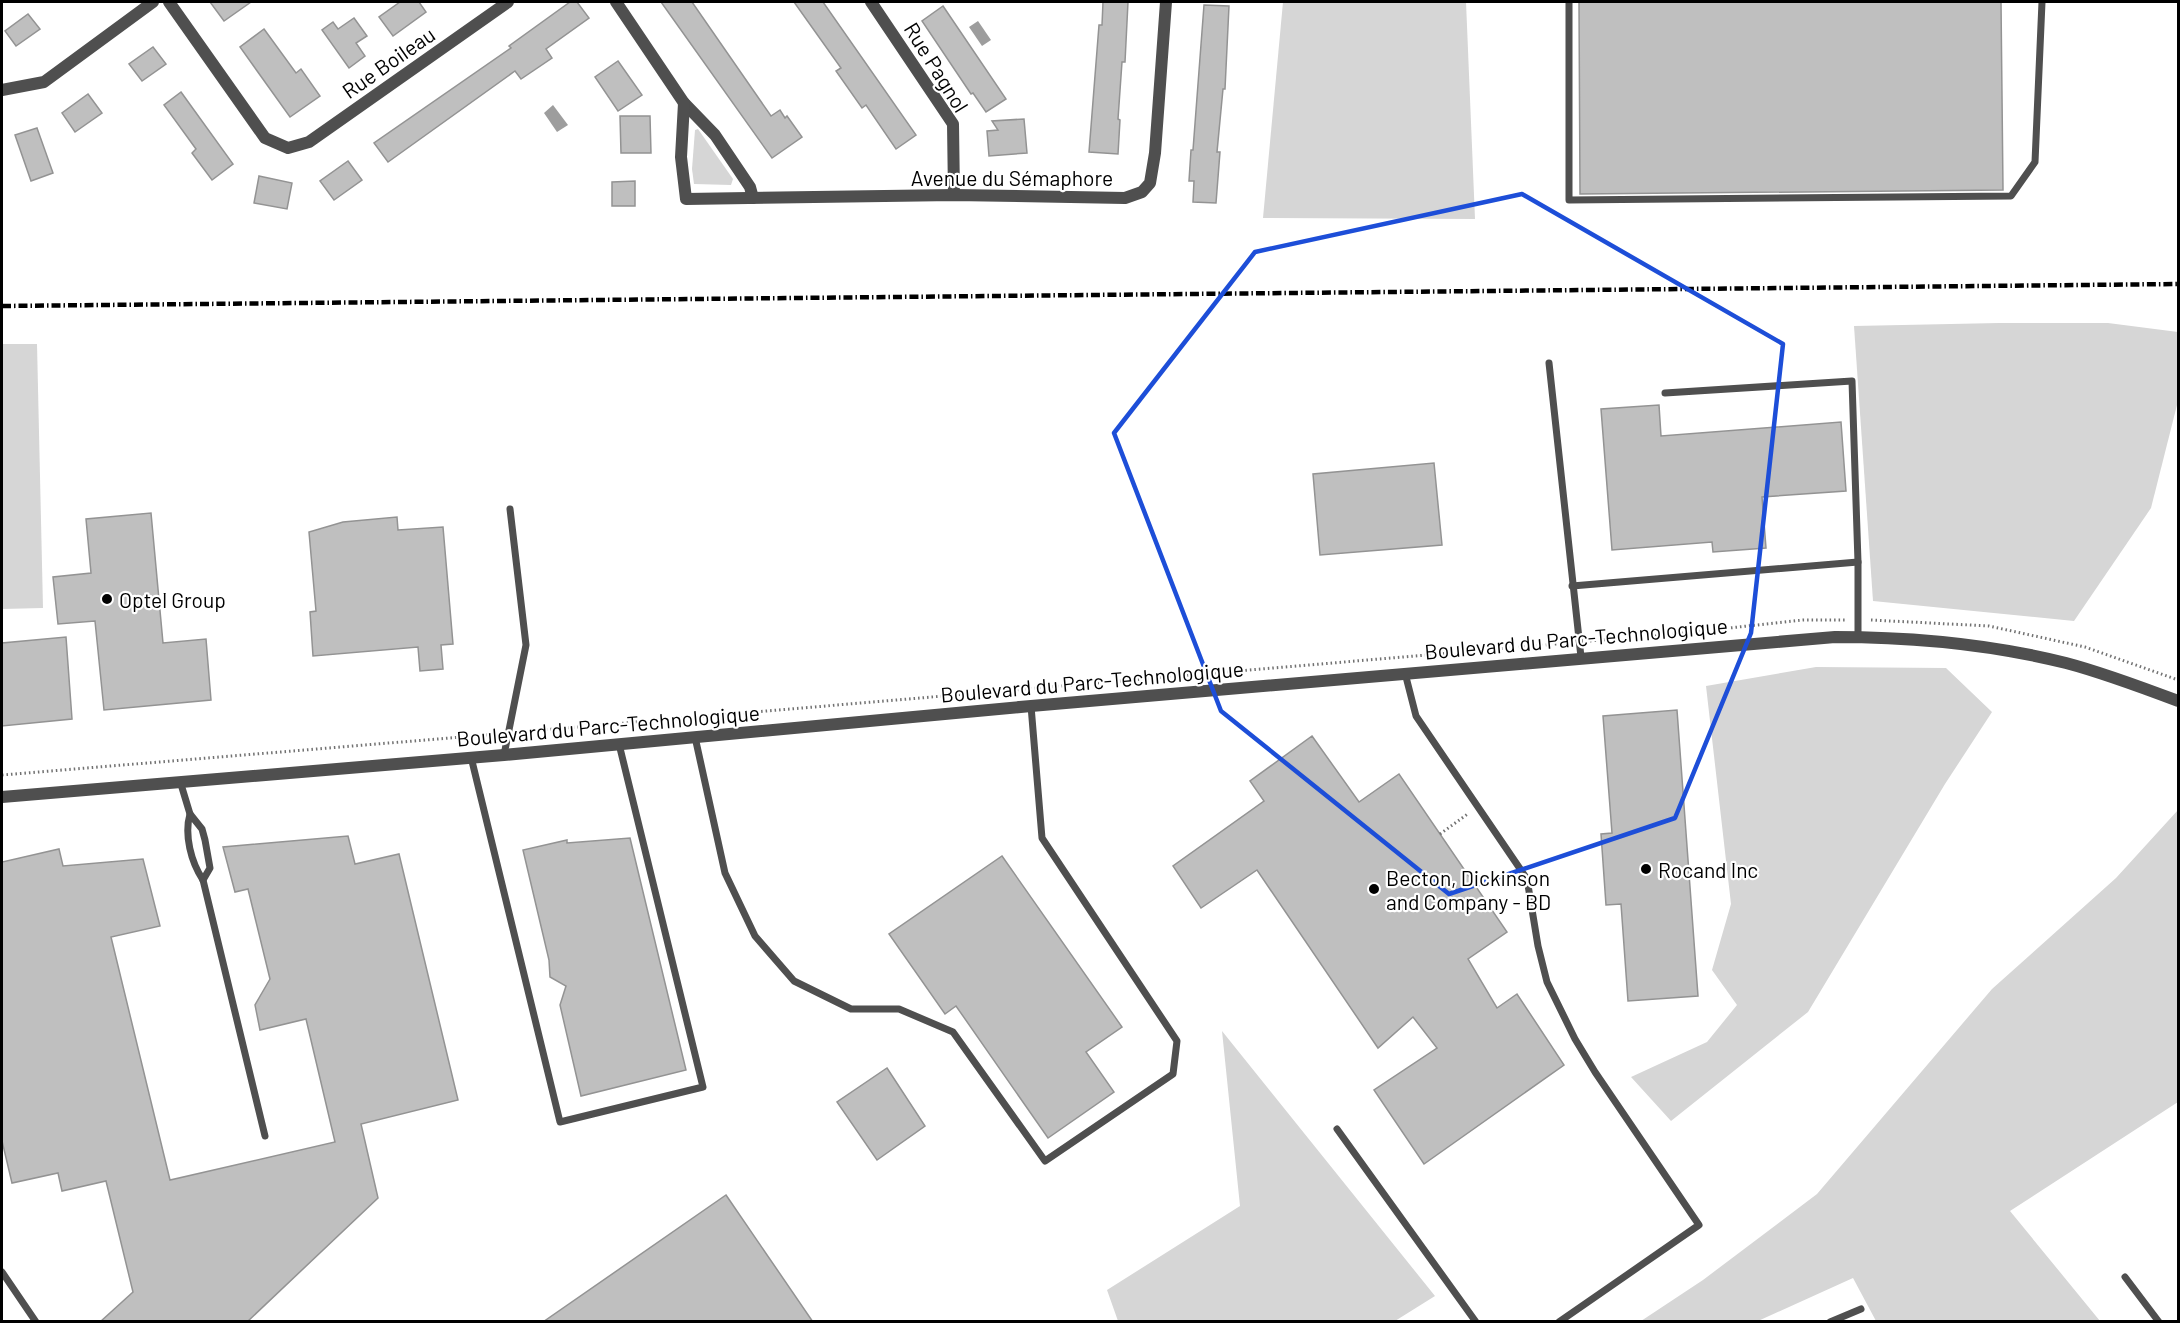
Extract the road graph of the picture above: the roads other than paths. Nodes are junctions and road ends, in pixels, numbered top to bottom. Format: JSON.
{"nodes":[{"id":1,"x":153,"y":2,"type":"edge"},
{"id":2,"x":169,"y":2,"type":"edge"},
{"id":3,"x":508,"y":2,"type":"edge"},
{"id":4,"x":616,"y":2,"type":"edge"},
{"id":5,"x":873,"y":2,"type":"edge"},
{"id":6,"x":1166,"y":2,"type":"edge"},
{"id":7,"x":1569,"y":2,"type":"edge"},
{"id":8,"x":2042,"y":2,"type":"edge"},
{"id":9,"x":2,"y":90,"type":"edge"},
{"id":10,"x":684,"y":103,"type":"junction"},
{"id":11,"x":954,"y":195,"type":"junction"},
{"id":12,"x":753,"y":198,"type":"junction"},
{"id":13,"x":1549,"y":363,"type":"dead end"},
{"id":14,"x":1665,"y":393,"type":"dead end"},
{"id":15,"x":510,"y":509,"type":"dead end"},
{"id":16,"x":1858,"y":562,"type":"junction"},
{"id":17,"x":1572,"y":586,"type":"junction"},
{"id":18,"x":1858,"y":637,"type":"junction"},
{"id":19,"x":1581,"y":657,"type":"junction"},
{"id":20,"x":1406,"y":673,"type":"junction"},
{"id":21,"x":2178,"y":701,"type":"edge"},
{"id":22,"x":1031,"y":706,"type":"junction"},
{"id":23,"x":695,"y":737,"type":"junction"},
{"id":24,"x":619,"y":744,"type":"junction"},
{"id":25,"x":504,"y":755,"type":"junction"},
{"id":26,"x":471,"y":757,"type":"junction"},
{"id":27,"x":180,"y":782,"type":"junction"},
{"id":28,"x":2,"y":797,"type":"edge"},
{"id":29,"x":190,"y":814,"type":"junction"},
{"id":30,"x":204,"y":880,"type":"junction"},
{"id":31,"x":1337,"y":1129,"type":"dead end"},
{"id":32,"x":265,"y":1136,"type":"dead end"},
{"id":33,"x":2,"y":1272,"type":"edge"},
{"id":34,"x":2125,"y":1277,"type":"dead end"},
{"id":35,"x":1862,"y":1310,"type":"dead end"},
{"id":36,"x":36,"y":1322,"type":"edge"},
{"id":37,"x":1476,"y":1322,"type":"edge"},
{"id":38,"x":1559,"y":1322,"type":"edge"},
{"id":39,"x":1830,"y":1322,"type":"edge"},
{"id":40,"x":2160,"y":1322,"type":"edge"}],
"edges":[{"from":1,"to":9,"type":"street"},
{"from":2,"to":3,"type":"street","name":"Rue Boileau"},
{"from":4,"to":10,"type":"street"},
{"from":5,"to":11,"type":"street","name":"Rue Pagnol"},
{"from":6,"to":11,"type":"street","name":"Avenue du Sémaphore"},
{"from":7,"to":8,"type":"lane"},
{"from":10,"to":12,"type":"street"},
{"from":10,"to":12,"type":"street","name":"Avenue du Sémaphore"},
{"from":11,"to":12,"type":"street","name":"Avenue du Sémaphore"},
{"from":13,"to":17,"type":"lane"},
{"from":14,"to":16,"type":"lane"},
{"from":15,"to":25,"type":"lane"},
{"from":16,"to":17,"type":"lane"},
{"from":16,"to":18,"type":"lane"},
{"from":17,"to":19,"type":"lane"},
{"from":18,"to":19,"type":"street","name":"Boulevard du Parc-Technologique"},
{"from":18,"to":21,"type":"street","name":"Boulevard du Parc-Technologique"},
{"from":19,"to":20,"type":"street","name":"Boulevard du Parc-Technologique"},
{"from":20,"to":22,"type":"street","name":"Boulevard du Parc-Technologique"},
{"from":20,"to":38,"type":"lane"},
{"from":22,"to":23,"type":"street","name":"Boulevard du Parc-Technologique"},
{"from":22,"to":23,"type":"lane"},
{"from":23,"to":24,"type":"street","name":"Boulevard du Parc-Technologique"},
{"from":24,"to":25,"type":"street","name":"Boulevard du Parc-Technologique"},
{"from":24,"to":26,"type":"lane"},
{"from":25,"to":26,"type":"street","name":"Boulevard du Parc-Technologique"},
{"from":26,"to":27,"type":"street","name":"Boulevard du Parc-Technologique"},
{"from":27,"to":28,"type":"street","name":"Boulevard du Parc-Technologique"},
{"from":27,"to":29,"type":"lane"},
{"from":29,"to":30,"type":"lane"},
{"from":29,"to":30,"type":"lane"},
{"from":30,"to":32,"type":"lane"},
{"from":31,"to":37,"type":"lane"},
{"from":33,"to":36,"type":"lane"},
{"from":34,"to":40,"type":"lane"},
{"from":35,"to":39,"type":"lane"}]}
